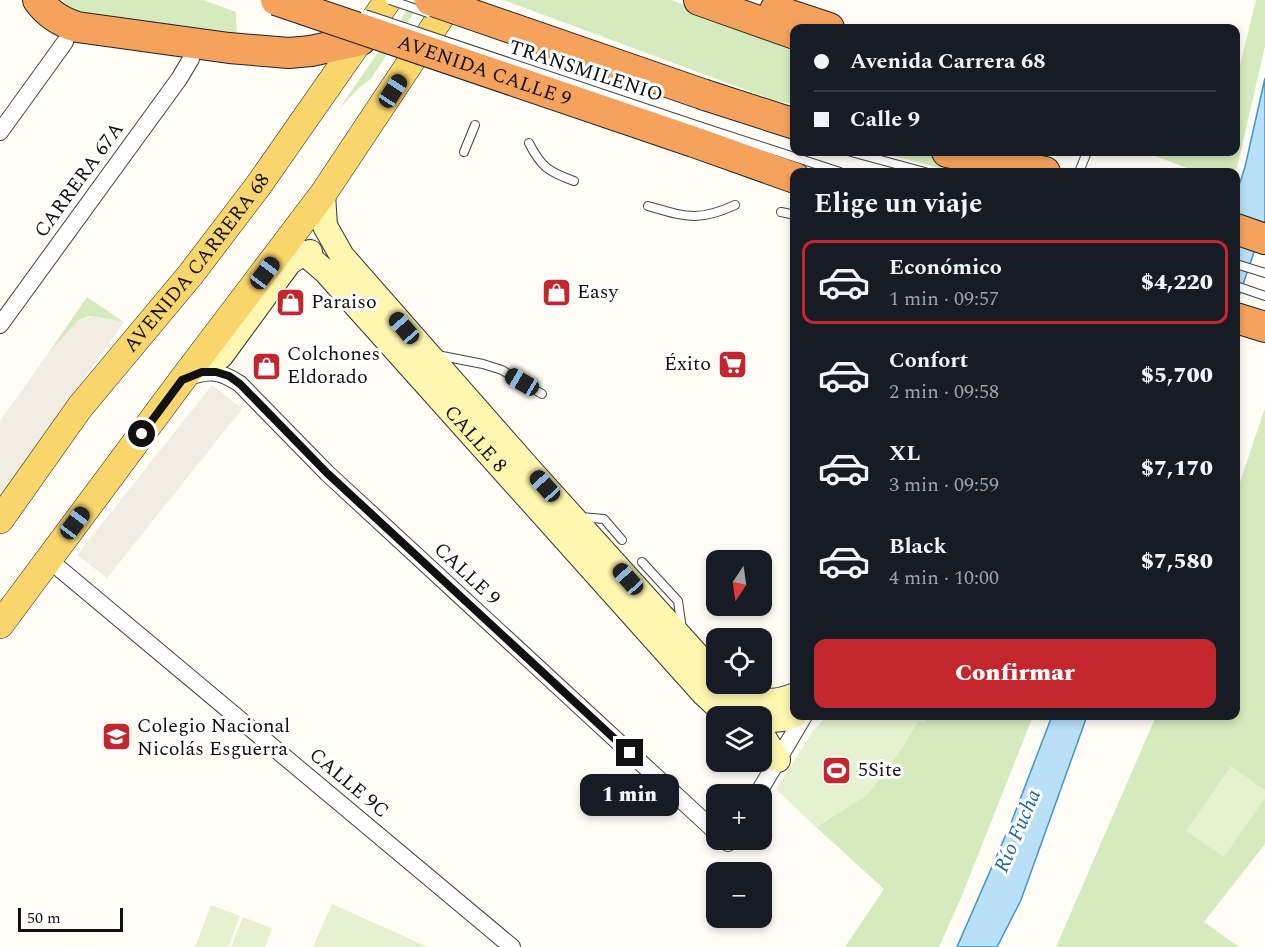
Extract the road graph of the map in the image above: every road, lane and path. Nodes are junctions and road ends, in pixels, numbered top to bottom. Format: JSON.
{"nodes":[{"id":1,"x":19,"y":0,"type":"edge"},
{"id":2,"x":38,"y":0,"type":"edge"},
{"id":3,"x":276,"y":0,"type":"edge"},
{"id":4,"x":389,"y":0,"type":"edge"},
{"id":5,"x":699,"y":0,"type":"edge"},
{"id":6,"x":747,"y":0,"type":"edge"},
{"id":7,"x":443,"y":6,"type":"edge"},
{"id":8,"x":817,"y":24,"type":"edge"},
{"id":9,"x":358,"y":25,"type":"junction"},
{"id":10,"x":790,"y":32,"type":"edge"},
{"id":11,"x":65,"y":42,"type":"junction"},
{"id":12,"x":289,"y":53,"type":"junction"},
{"id":13,"x":191,"y":59,"type":"junction"},
{"id":14,"x":790,"y":120,"type":"edge"},
{"id":15,"x":475,"y":125,"type":"dead end"},
{"id":16,"x":0,"y":132,"type":"edge"},
{"id":17,"x":696,"y":134,"type":"junction"},
{"id":18,"x":529,"y":142,"type":"dead end"},
{"id":19,"x":464,"y":152,"type":"dead end"},
{"id":20,"x":866,"y":156,"type":"edge"},
{"id":21,"x":967,"y":156,"type":"edge"},
{"id":22,"x":1046,"y":156,"type":"edge"},
{"id":23,"x":825,"y":168,"type":"edge"},
{"id":24,"x":911,"y":168,"type":"edge"},
{"id":25,"x":1025,"y":168,"type":"edge"},
{"id":26,"x":1062,"y":168,"type":"edge"},
{"id":27,"x":790,"y":176,"type":"edge"},
{"id":28,"x":574,"y":181,"type":"dead end"},
{"id":29,"x":323,"y":194,"type":"junction"},
{"id":30,"x":735,"y":205,"type":"dead end"},
{"id":31,"x":648,"y":207,"type":"dead end"},
{"id":32,"x":781,"y":212,"type":"dead end"},
{"id":33,"x":790,"y":214,"type":"edge"},
{"id":34,"x":1240,"y":231,"type":"edge"},
{"id":35,"x":1265,"y":239,"type":"edge"},
{"id":36,"x":292,"y":254,"type":"junction"},
{"id":37,"x":342,"y":256,"type":"junction"},
{"id":38,"x":1240,"y":265,"type":"edge"},
{"id":39,"x":1263,"y":273,"type":"edge"},
{"id":40,"x":1240,"y":287,"type":"edge"},
{"id":41,"x":1265,"y":296,"type":"edge"},
{"id":42,"x":0,"y":325,"type":"edge"},
{"id":43,"x":420,"y":346,"type":"junction"},
{"id":44,"x":182,"y":380,"type":"junction"},
{"id":45,"x":542,"y":394,"type":"dead end"},
{"id":46,"x":571,"y":516,"type":"junction"},
{"id":47,"x":0,"y":520,"type":"edge"},
{"id":48,"x":622,"y":540,"type":"dead end"},
{"id":49,"x":48,"y":559,"type":"junction"},
{"id":50,"x":642,"y":562,"type":"dead end"},
{"id":51,"x":0,"y":625,"type":"edge"},
{"id":52,"x":685,"y":642,"type":"junction"},
{"id":53,"x":706,"y":665,"type":"edge"},
{"id":54,"x":741,"y":694,"type":"edge"},
{"id":55,"x":790,"y":697,"type":"edge"},
{"id":56,"x":718,"y":706,"type":"edge"},
{"id":57,"x":790,"y":717,"type":"edge"},
{"id":58,"x":772,"y":720,"type":"edge"},
{"id":59,"x":802,"y":720,"type":"edge"},
{"id":60,"x":772,"y":750,"type":"edge"},
{"id":61,"x":778,"y":760,"type":"junction"},
{"id":62,"x":764,"y":784,"type":"edge"},
{"id":63,"x":706,"y":822,"type":"edge"},
{"id":64,"x":512,"y":947,"type":"edge"}],
"edges":[{"from":1,"to":11,"type":"highway"},
{"from":2,"to":12,"type":"highway"},
{"from":3,"to":17,"type":"highway","name":"AVENIDA CALLE 9","bridge":true},
{"from":4,"to":7,"type":"lane","bridge":true},
{"from":4,"to":9,"type":"main road","name":"AVENIDA CARRERA 68"},
{"from":5,"to":10,"type":"highway"},
{"from":6,"to":8,"type":"highway"},
{"from":7,"to":14,"type":"highway","bridge":true},
{"from":7,"to":29,"type":"main road"},
{"from":9,"to":12,"type":"highway"},
{"from":9,"to":17,"type":"lane","name":"TRANSMILENIO","bridge":true},
{"from":9,"to":47,"type":"main road","name":"AVENIDA CARRERA 68"},
{"from":11,"to":13,"type":"highway"},
{"from":11,"to":16,"type":"street"},
{"from":12,"to":13,"type":"highway"},
{"from":13,"to":42,"type":"street","name":"CARRERA 67A"},
{"from":15,"to":19,"type":"lane"},
{"from":17,"to":23,"type":"lane","name":"TRANSMILENIO"},
{"from":17,"to":27,"type":"highway","name":"AVENIDA CALLE 9"},
{"from":18,"to":28,"type":"lane"},
{"from":20,"to":24,"type":"lane"},
{"from":21,"to":25,"type":"highway"},
{"from":22,"to":26,"type":"highway"},
{"from":29,"to":36,"type":"main road"},
{"from":29,"to":37,"type":"street","name":"CALLE 8"},
{"from":30,"to":31,"type":"lane"},
{"from":32,"to":33,"type":"lane"},
{"from":34,"to":35,"type":"highway"},
{"from":36,"to":37,"type":"street"},
{"from":36,"to":44,"type":"main road"},
{"from":36,"to":56,"type":"street","name":"CALLE 8"},
{"from":37,"to":43,"type":"street","name":"CALLE 8"},
{"from":38,"to":39,"type":"lane"},
{"from":40,"to":41,"type":"lane"},
{"from":43,"to":45,"type":"lane"},
{"from":43,"to":46,"type":"street","name":"CALLE 8"},
{"from":44,"to":49,"type":"main road"},
{"from":44,"to":63,"type":"street","name":"CALLE 9"},
{"from":46,"to":48,"type":"lane"},
{"from":46,"to":52,"type":"street","name":"CALLE 8"},
{"from":49,"to":51,"type":"main road"},
{"from":49,"to":64,"type":"street","name":"CALLE 9C"},
{"from":50,"to":52,"type":"lane"},
{"from":52,"to":53,"type":"street","name":"CALLE 8"},
{"from":54,"to":55,"type":"street"},
{"from":57,"to":58,"type":"street"},
{"from":59,"to":61,"type":"street"},
{"from":60,"to":61,"type":"street"},
{"from":61,"to":62,"type":"street"}]}
